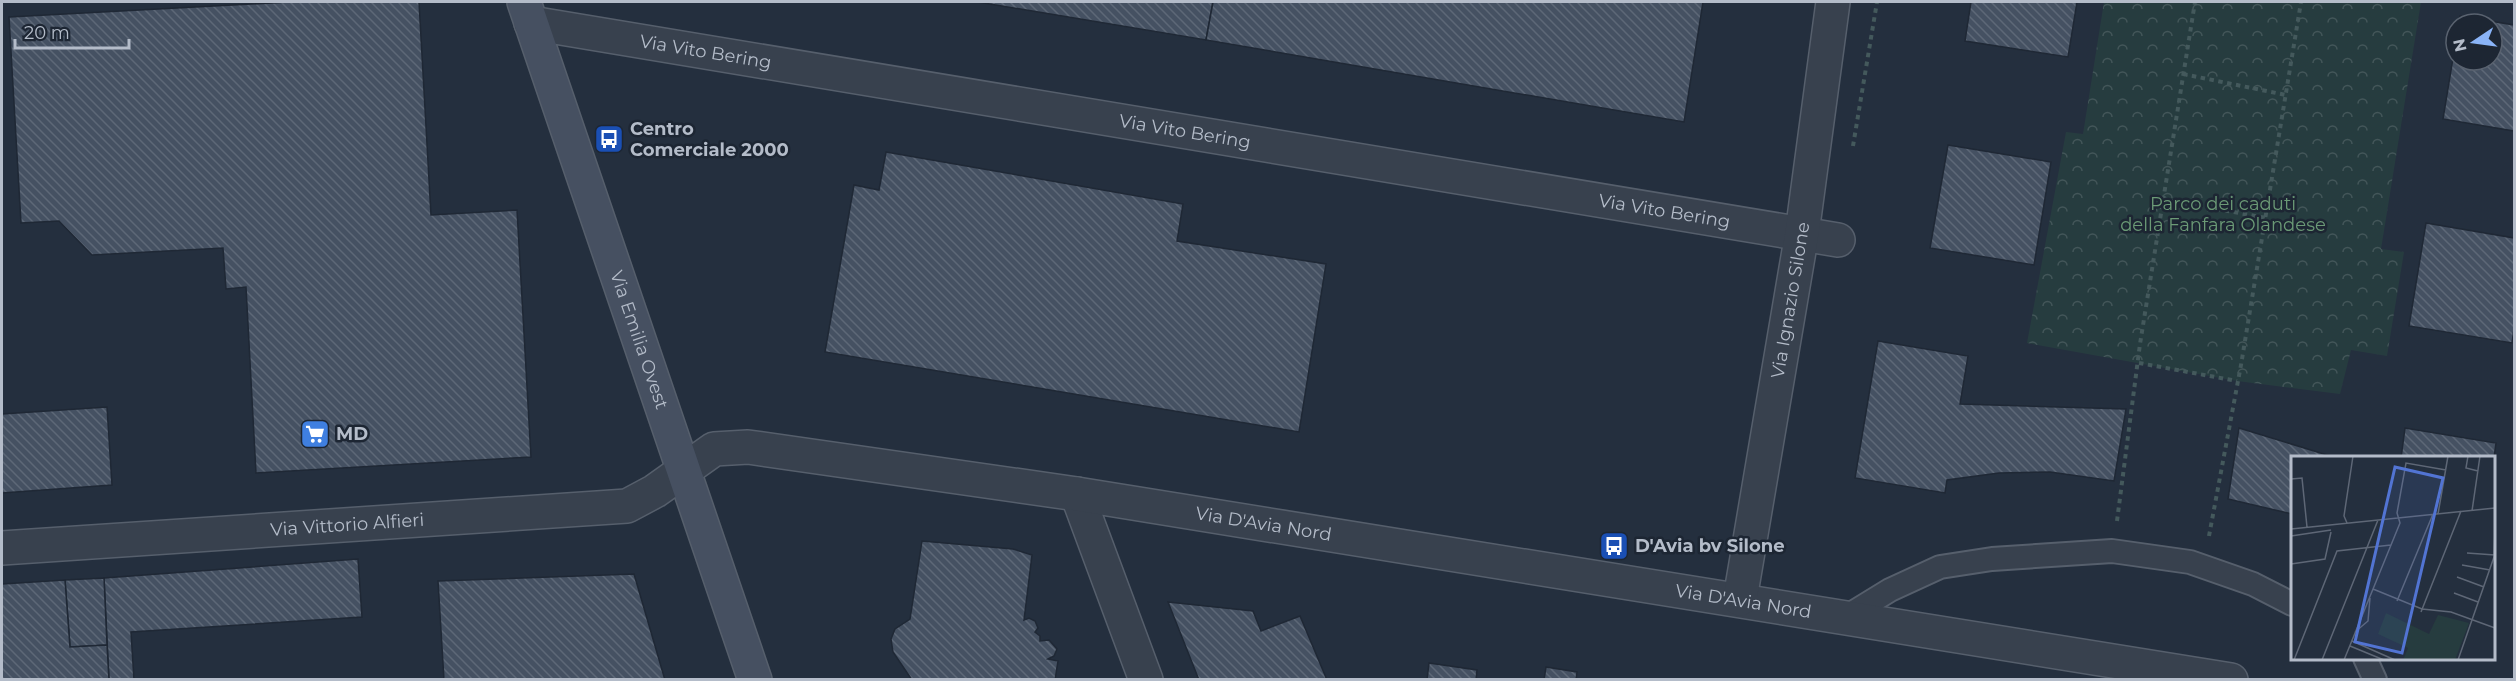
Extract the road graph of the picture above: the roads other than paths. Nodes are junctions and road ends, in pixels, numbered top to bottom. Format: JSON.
{"nodes":[{"id":1,"x":1833,"y":2,"type":"edge"},
{"id":2,"x":528,"y":12,"type":"edge"},
{"id":3,"x":1802,"y":233,"type":"junction"},
{"id":4,"x":1838,"y":240,"type":"dead end"},
{"id":5,"x":684,"y":470,"type":"junction"},
{"id":6,"x":1077,"y":494,"type":"junction"},
{"id":7,"x":2,"y":548,"type":"edge"},
{"id":8,"x":1740,"y":599,"type":"junction"},
{"id":9,"x":2291,"y":603,"type":"edge"},
{"id":10,"x":1846,"y":617,"type":"junction"},
{"id":11,"x":2366,"y":660,"type":"edge"},
{"id":12,"x":755,"y":680,"type":"edge"},
{"id":13,"x":1146,"y":680,"type":"edge"},
{"id":14,"x":2230,"y":680,"type":"edge"},
{"id":15,"x":2375,"y":680,"type":"edge"}],
"edges":[{"from":1,"to":3,"type":"street","name":"Via Ignazio Silone"},
{"from":2,"to":3,"type":"street","name":"Via Vito Bering"},
{"from":2,"to":5,"type":"main road","name":"Via Emilia Ovest"},
{"from":3,"to":4,"type":"street","name":"Via Vito Bering"},
{"from":3,"to":8,"type":"street","name":"Via Ignazio Silone"},
{"from":5,"to":6,"type":"street","name":"Via D'Avia Nord"},
{"from":5,"to":7,"type":"street","name":"Via Vittorio Alfieri"},
{"from":5,"to":12,"type":"main road","name":"Via Emilia Ovest"},
{"from":6,"to":8,"type":"street","name":"Via D'Avia Nord"},
{"from":6,"to":13,"type":"street"},
{"from":8,"to":10,"type":"street","name":"Via D'Avia Nord"},
{"from":9,"to":10,"type":"lane"},
{"from":10,"to":14,"type":"street","name":"Via D'Avia Nord"},
{"from":11,"to":15,"type":"lane"}]}
